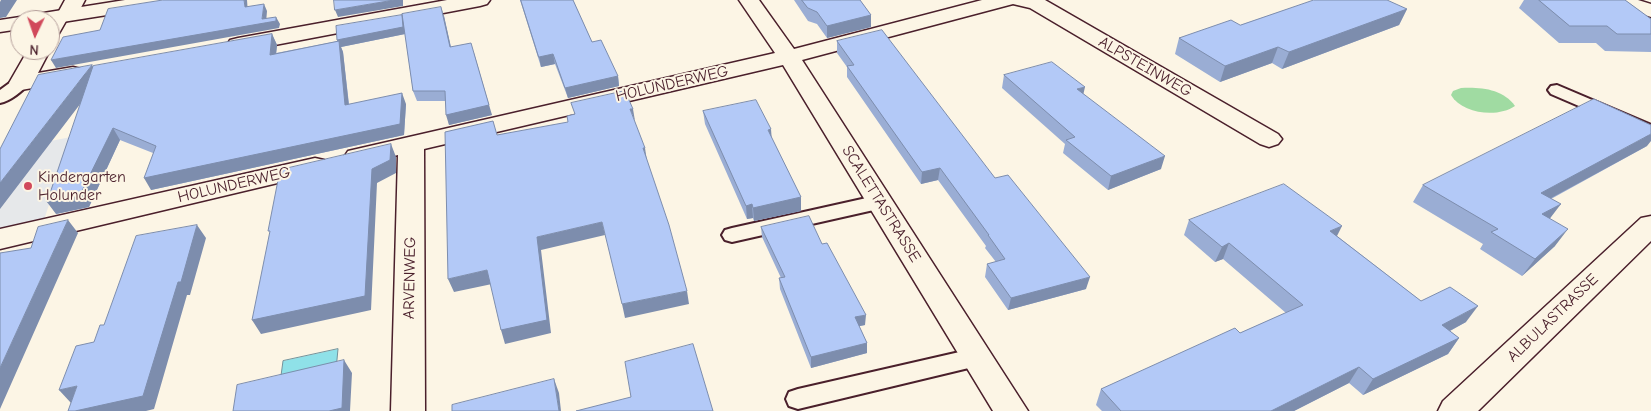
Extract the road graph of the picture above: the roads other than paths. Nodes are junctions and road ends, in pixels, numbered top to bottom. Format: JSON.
{"nodes":[{"id":1,"x":164,"y":0,"type":"edge"},
{"id":2,"x":480,"y":0,"type":"edge"},
{"id":3,"x":749,"y":0,"type":"edge"},
{"id":4,"x":1006,"y":0,"type":"edge"},
{"id":5,"x":1020,"y":0,"type":"edge"},
{"id":6,"x":1618,"y":0,"type":"edge"},
{"id":7,"x":1651,"y":11,"type":"edge"},
{"id":8,"x":60,"y":16,"type":"edge"},
{"id":9,"x":220,"y":48,"type":"edge"},
{"id":10,"x":789,"y":57,"type":"junction"},
{"id":11,"x":34,"y":60,"type":"edge"},
{"id":12,"x":97,"y":70,"type":"edge"},
{"id":13,"x":21,"y":83,"type":"junction"},
{"id":14,"x":1558,"y":90,"type":"dead end"},
{"id":15,"x":0,"y":98,"type":"edge"},
{"id":16,"x":1651,"y":132,"type":"edge"},
{"id":17,"x":1269,"y":139,"type":"dead end"},
{"id":18,"x":411,"y":144,"type":"junction"},
{"id":19,"x":880,"y":202,"type":"junction"},
{"id":20,"x":1651,"y":225,"type":"edge"},
{"id":21,"x":732,"y":234,"type":"dead end"},
{"id":22,"x":0,"y":238,"type":"edge"},
{"id":23,"x":977,"y":356,"type":"junction"},
{"id":24,"x":798,"y":399,"type":"dead end"},
{"id":25,"x":408,"y":411,"type":"edge"},
{"id":26,"x":1011,"y":411,"type":"edge"},
{"id":27,"x":1455,"y":411,"type":"edge"}],
"edges":[{"from":1,"to":8,"type":"street"},
{"from":2,"to":9,"type":"street"},
{"from":3,"to":10,"type":"street","name":"SCALETTASTRASSE"},
{"from":4,"to":10,"type":"street"},
{"from":5,"to":17,"type":"street","name":"ALPSTEINWEG"},
{"from":6,"to":7,"type":"street"},
{"from":10,"to":18,"type":"street","name":"HOLUNDERWEG"},
{"from":10,"to":19,"type":"street","name":"SCALETTASTRASSE"},
{"from":11,"to":13,"type":"street"},
{"from":12,"to":13,"type":"street"},
{"from":13,"to":15,"type":"lane"},
{"from":14,"to":16,"type":"lane"},
{"from":18,"to":22,"type":"street","name":"HOLUNDERWEG"},
{"from":18,"to":25,"type":"street","name":"ARVENWEG"},
{"from":19,"to":21,"type":"lane"},
{"from":19,"to":23,"type":"street","name":"SCALETTASTRASSE"},
{"from":20,"to":27,"type":"street","name":"ALBULASTRASSE"},
{"from":23,"to":24,"type":"lane"},
{"from":23,"to":26,"type":"street","name":"SCALETTASTRASSE"}]}
